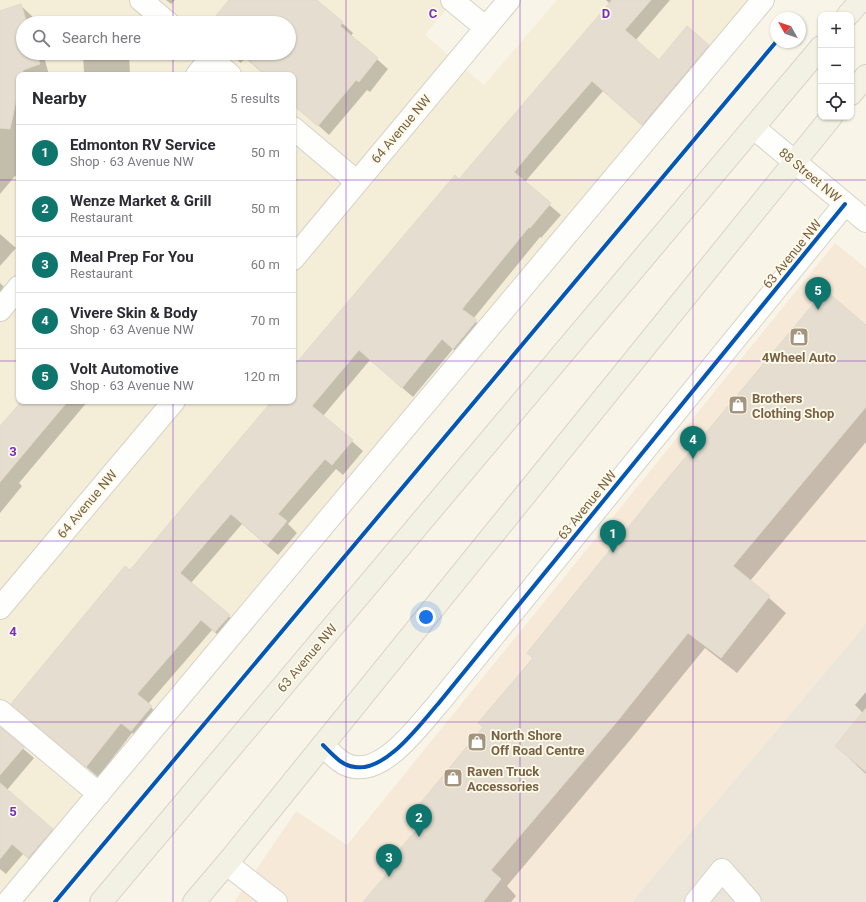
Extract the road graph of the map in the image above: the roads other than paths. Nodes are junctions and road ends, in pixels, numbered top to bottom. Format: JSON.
{"nodes":[{"id":1,"x":141,"y":0,"type":"edge"},
{"id":2,"x":452,"y":0,"type":"edge"},
{"id":3,"x":509,"y":0,"type":"edge"},
{"id":4,"x":861,"y":0,"type":"edge"},
{"id":5,"x":760,"y":1,"type":"edge"},
{"id":6,"x":851,"y":12,"type":"edge"},
{"id":7,"x":160,"y":16,"type":"edge"},
{"id":8,"x":486,"y":28,"type":"junction"},
{"id":9,"x":818,"y":52,"type":"edge"},
{"id":10,"x":206,"y":60,"type":"edge"},
{"id":11,"x":213,"y":60,"type":"edge"},
{"id":12,"x":199,"y":72,"type":"edge"},
{"id":13,"x":227,"y":72,"type":"edge"},
{"id":14,"x":866,"y":76,"type":"edge"},
{"id":15,"x":854,"y":90,"type":"edge"},
{"id":16,"x":829,"y":120,"type":"edge"},
{"id":17,"x":754,"y":128,"type":"junction"},
{"id":18,"x":296,"y":131,"type":"edge"},
{"id":19,"x":794,"y":161,"type":"junction"},
{"id":20,"x":357,"y":182,"type":"junction"},
{"id":21,"x":845,"y":204,"type":"junction"},
{"id":22,"x":866,"y":221,"type":"edge"},
{"id":23,"x":296,"y":255,"type":"edge"},
{"id":24,"x":16,"y":291,"type":"edge"},
{"id":25,"x":0,"y":310,"type":"edge"},
{"id":26,"x":171,"y":404,"type":"edge"},
{"id":27,"x":0,"y":608,"type":"edge"},
{"id":28,"x":0,"y":711,"type":"edge"},
{"id":29,"x":323,"y":746,"type":"junction"},
{"id":30,"x":99,"y":794,"type":"junction"},
{"id":31,"x":227,"y":864,"type":"junction"},
{"id":32,"x":8,"y":902,"type":"edge"},
{"id":33,"x":101,"y":902,"type":"edge"},
{"id":34,"x":194,"y":902,"type":"edge"},
{"id":35,"x":276,"y":902,"type":"edge"},
{"id":36,"x":696,"y":902,"type":"edge"},
{"id":37,"x":750,"y":902,"type":"edge"}],
"edges":[{"from":1,"to":7,"type":"street"},
{"from":2,"to":8,"type":"street"},
{"from":3,"to":8,"type":"street","name":"64 Avenue NW"},
{"from":4,"to":6,"type":"main road"},
{"from":5,"to":30,"type":"street"},
{"from":8,"to":20,"type":"street","name":"64 Avenue NW"},
{"from":9,"to":17,"type":"main road","name":"63 Avenue NW"},
{"from":10,"to":12,"type":"street"},
{"from":11,"to":13,"type":"street"},
{"from":14,"to":15,"type":"main road"},
{"from":16,"to":19,"type":"main road"},
{"from":17,"to":19,"type":"street","name":"88 Street NW"},
{"from":17,"to":33,"type":"main road","name":"63 Avenue NW"},
{"from":18,"to":20,"type":"street"},
{"from":19,"to":21,"type":"street","name":"88 Street NW"},
{"from":19,"to":29,"type":"main road"},
{"from":20,"to":23,"type":"street","name":"64 Avenue NW"},
{"from":21,"to":22,"type":"street","name":"88 Street NW"},
{"from":21,"to":29,"type":"street","name":"63 Avenue NW"},
{"from":24,"to":25,"type":"street"},
{"from":26,"to":27,"type":"street","name":"64 Avenue NW"},
{"from":28,"to":30,"type":"street"},
{"from":29,"to":31,"type":"main road"},
{"from":30,"to":32,"type":"street"},
{"from":31,"to":34,"type":"main road"},
{"from":31,"to":35,"type":"street"},
{"from":36,"to":37,"type":"street"}]}
